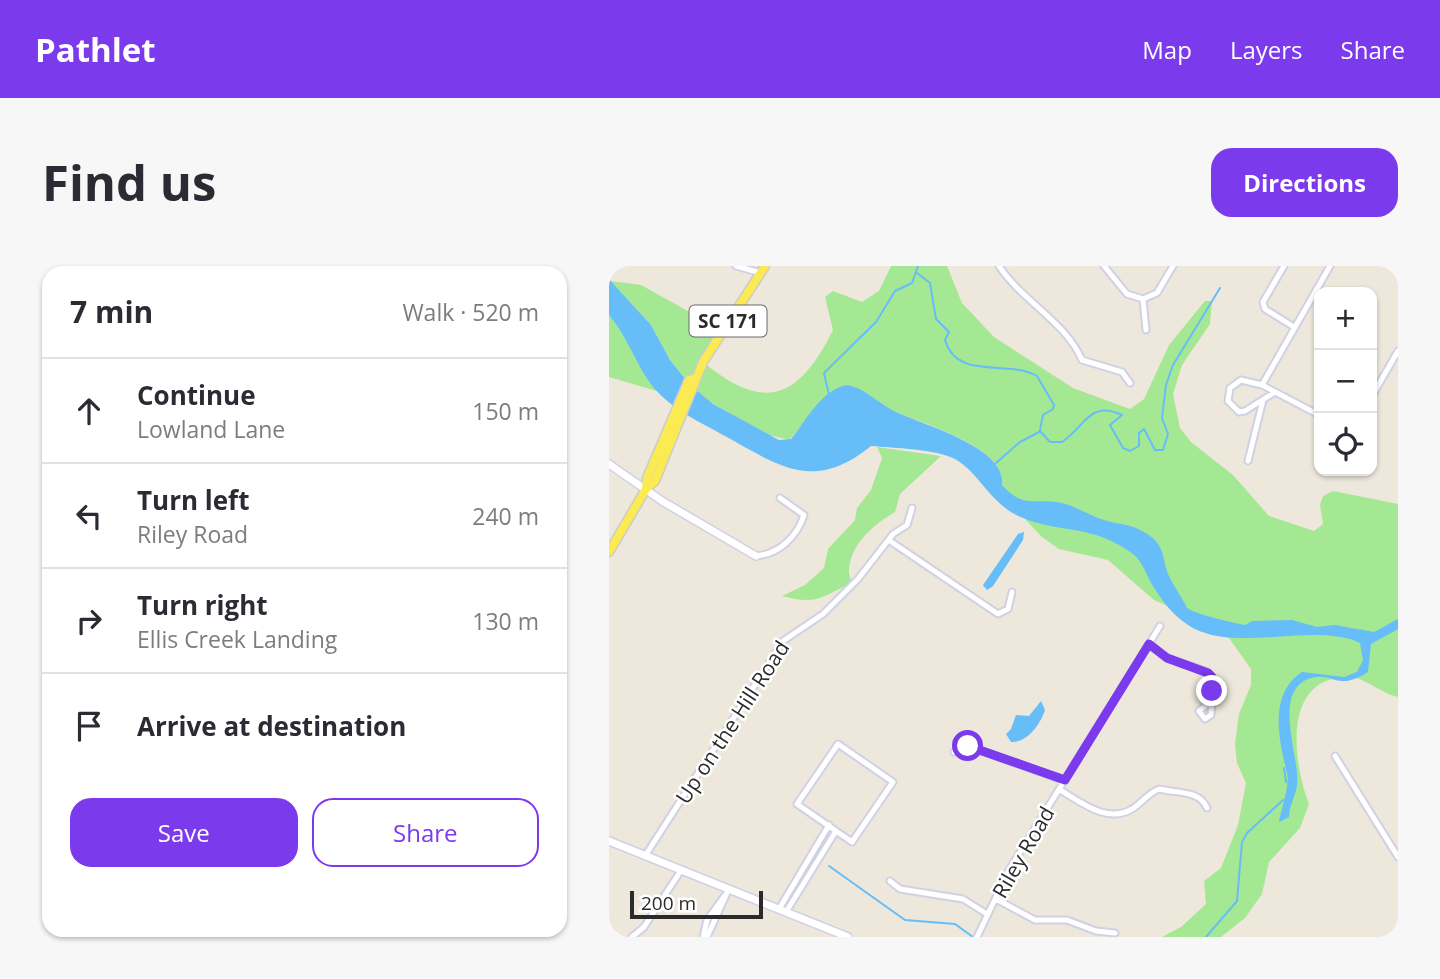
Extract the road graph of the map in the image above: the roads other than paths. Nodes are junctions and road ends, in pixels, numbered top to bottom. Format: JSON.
{"nodes":[{"id":1,"x":736,"y":266,"type":"edge"},
{"id":2,"x":999,"y":266,"type":"edge"},
{"id":3,"x":1104,"y":266,"type":"edge"},
{"id":4,"x":1173,"y":266,"type":"edge"},
{"id":5,"x":1284,"y":266,"type":"edge"},
{"id":6,"x":1330,"y":266,"type":"edge"},
{"id":7,"x":763,"y":269,"type":"edge"},
{"id":8,"x":1143,"y":299,"type":"junction"},
{"id":9,"x":1294,"y":327,"type":"junction"},
{"id":10,"x":1146,"y":330,"type":"dead end"},
{"id":11,"x":1398,"y":351,"type":"edge"},
{"id":12,"x":1131,"y":383,"type":"dead end"},
{"id":13,"x":1262,"y":385,"type":"junction"},
{"id":14,"x":1377,"y":387,"type":"edge"},
{"id":15,"x":1275,"y":392,"type":"junction"},
{"id":16,"x":1263,"y":400,"type":"junction"},
{"id":17,"x":1315,"y":413,"type":"edge"},
{"id":18,"x":1248,"y":461,"type":"dead end"},
{"id":19,"x":609,"y":464,"type":"edge"},
{"id":20,"x":646,"y":489,"type":"junction"},
{"id":21,"x":780,"y":498,"type":"dead end"},
{"id":22,"x":912,"y":508,"type":"dead end"},
{"id":23,"x":890,"y":541,"type":"junction"},
{"id":24,"x":609,"y":552,"type":"edge"},
{"id":25,"x":756,"y":556,"type":"joint"},
{"id":26,"x":1012,"y":592,"type":"dead end"},
{"id":27,"x":1160,"y":626,"type":"dead end"},
{"id":28,"x":1149,"y":644,"type":"junction"},
{"id":29,"x":1209,"y":703,"type":"dead end"},
{"id":30,"x":954,"y":752,"type":"dead end"},
{"id":31,"x":1335,"y":756,"type":"dead end"},
{"id":32,"x":1065,"y":780,"type":"junction"},
{"id":33,"x":1060,"y":790,"type":"junction"},
{"id":34,"x":1207,"y":808,"type":"dead end"},
{"id":35,"x":829,"y":825,"type":"junction"},
{"id":36,"x":836,"y":831,"type":"junction"},
{"id":37,"x":609,"y":842,"type":"edge"},
{"id":38,"x":645,"y":856,"type":"junction"},
{"id":39,"x":1398,"y":857,"type":"edge"},
{"id":40,"x":680,"y":872,"type":"junction"},
{"id":41,"x":890,"y":881,"type":"dead end"},
{"id":42,"x":727,"y":893,"type":"junction"},
{"id":43,"x":996,"y":899,"type":"junction"},
{"id":44,"x":782,"y":910,"type":"junction"},
{"id":45,"x":988,"y":914,"type":"junction"},
{"id":46,"x":1115,"y":933,"type":"dead end"},
{"id":47,"x":632,"y":937,"type":"edge"},
{"id":48,"x":705,"y":937,"type":"edge"},
{"id":49,"x":848,"y":937,"type":"edge"},
{"id":50,"x":977,"y":937,"type":"edge"}],
"edges":[{"from":1,"to":7,"type":"street"},
{"from":2,"to":12,"type":"street"},
{"from":3,"to":8,"type":"street"},
{"from":4,"to":8,"type":"street"},
{"from":5,"to":9,"type":"street"},
{"from":6,"to":9,"type":"street"},
{"from":7,"to":20,"type":"main road","number":"SC 171"},
{"from":8,"to":10,"type":"street"},
{"from":9,"to":13,"type":"street"},
{"from":11,"to":14,"type":"street"},
{"from":13,"to":15,"type":"street"},
{"from":13,"to":16,"type":"street"},
{"from":15,"to":16,"type":"street"},
{"from":15,"to":17,"type":"street"},
{"from":16,"to":18,"type":"street"},
{"from":19,"to":20,"type":"street"},
{"from":20,"to":24,"type":"main road","number":"SC 171"},
{"from":20,"to":25,"type":"street"},
{"from":21,"to":25,"type":"street"},
{"from":22,"to":23,"type":"street","name":"Up on the Hill Road"},
{"from":23,"to":26,"type":"street"},
{"from":23,"to":38,"type":"street","name":"Up on the Hill Road"},
{"from":27,"to":28,"type":"street","name":"Riley Road"},
{"from":28,"to":29,"type":"street"},
{"from":28,"to":32,"type":"street","name":"Riley Road"},
{"from":30,"to":32,"type":"street"},
{"from":31,"to":39,"type":"street"},
{"from":32,"to":33,"type":"street","name":"Riley Road"},
{"from":33,"to":34,"type":"street"},
{"from":33,"to":43,"type":"street","name":"Riley Road"},
{"from":35,"to":36,"type":"street"},
{"from":35,"to":36,"type":"street"},
{"from":35,"to":44,"type":"street"},
{"from":36,"to":44,"type":"street"},
{"from":37,"to":38,"type":"street"},
{"from":38,"to":40,"type":"street"},
{"from":40,"to":42,"type":"street"},
{"from":40,"to":47,"type":"street"},
{"from":41,"to":45,"type":"street"},
{"from":42,"to":44,"type":"street"},
{"from":42,"to":48,"type":"street"},
{"from":43,"to":45,"type":"street","name":"Riley Road"},
{"from":43,"to":46,"type":"street"},
{"from":44,"to":49,"type":"street"},
{"from":45,"to":50,"type":"street","name":"Riley Road"}]}
